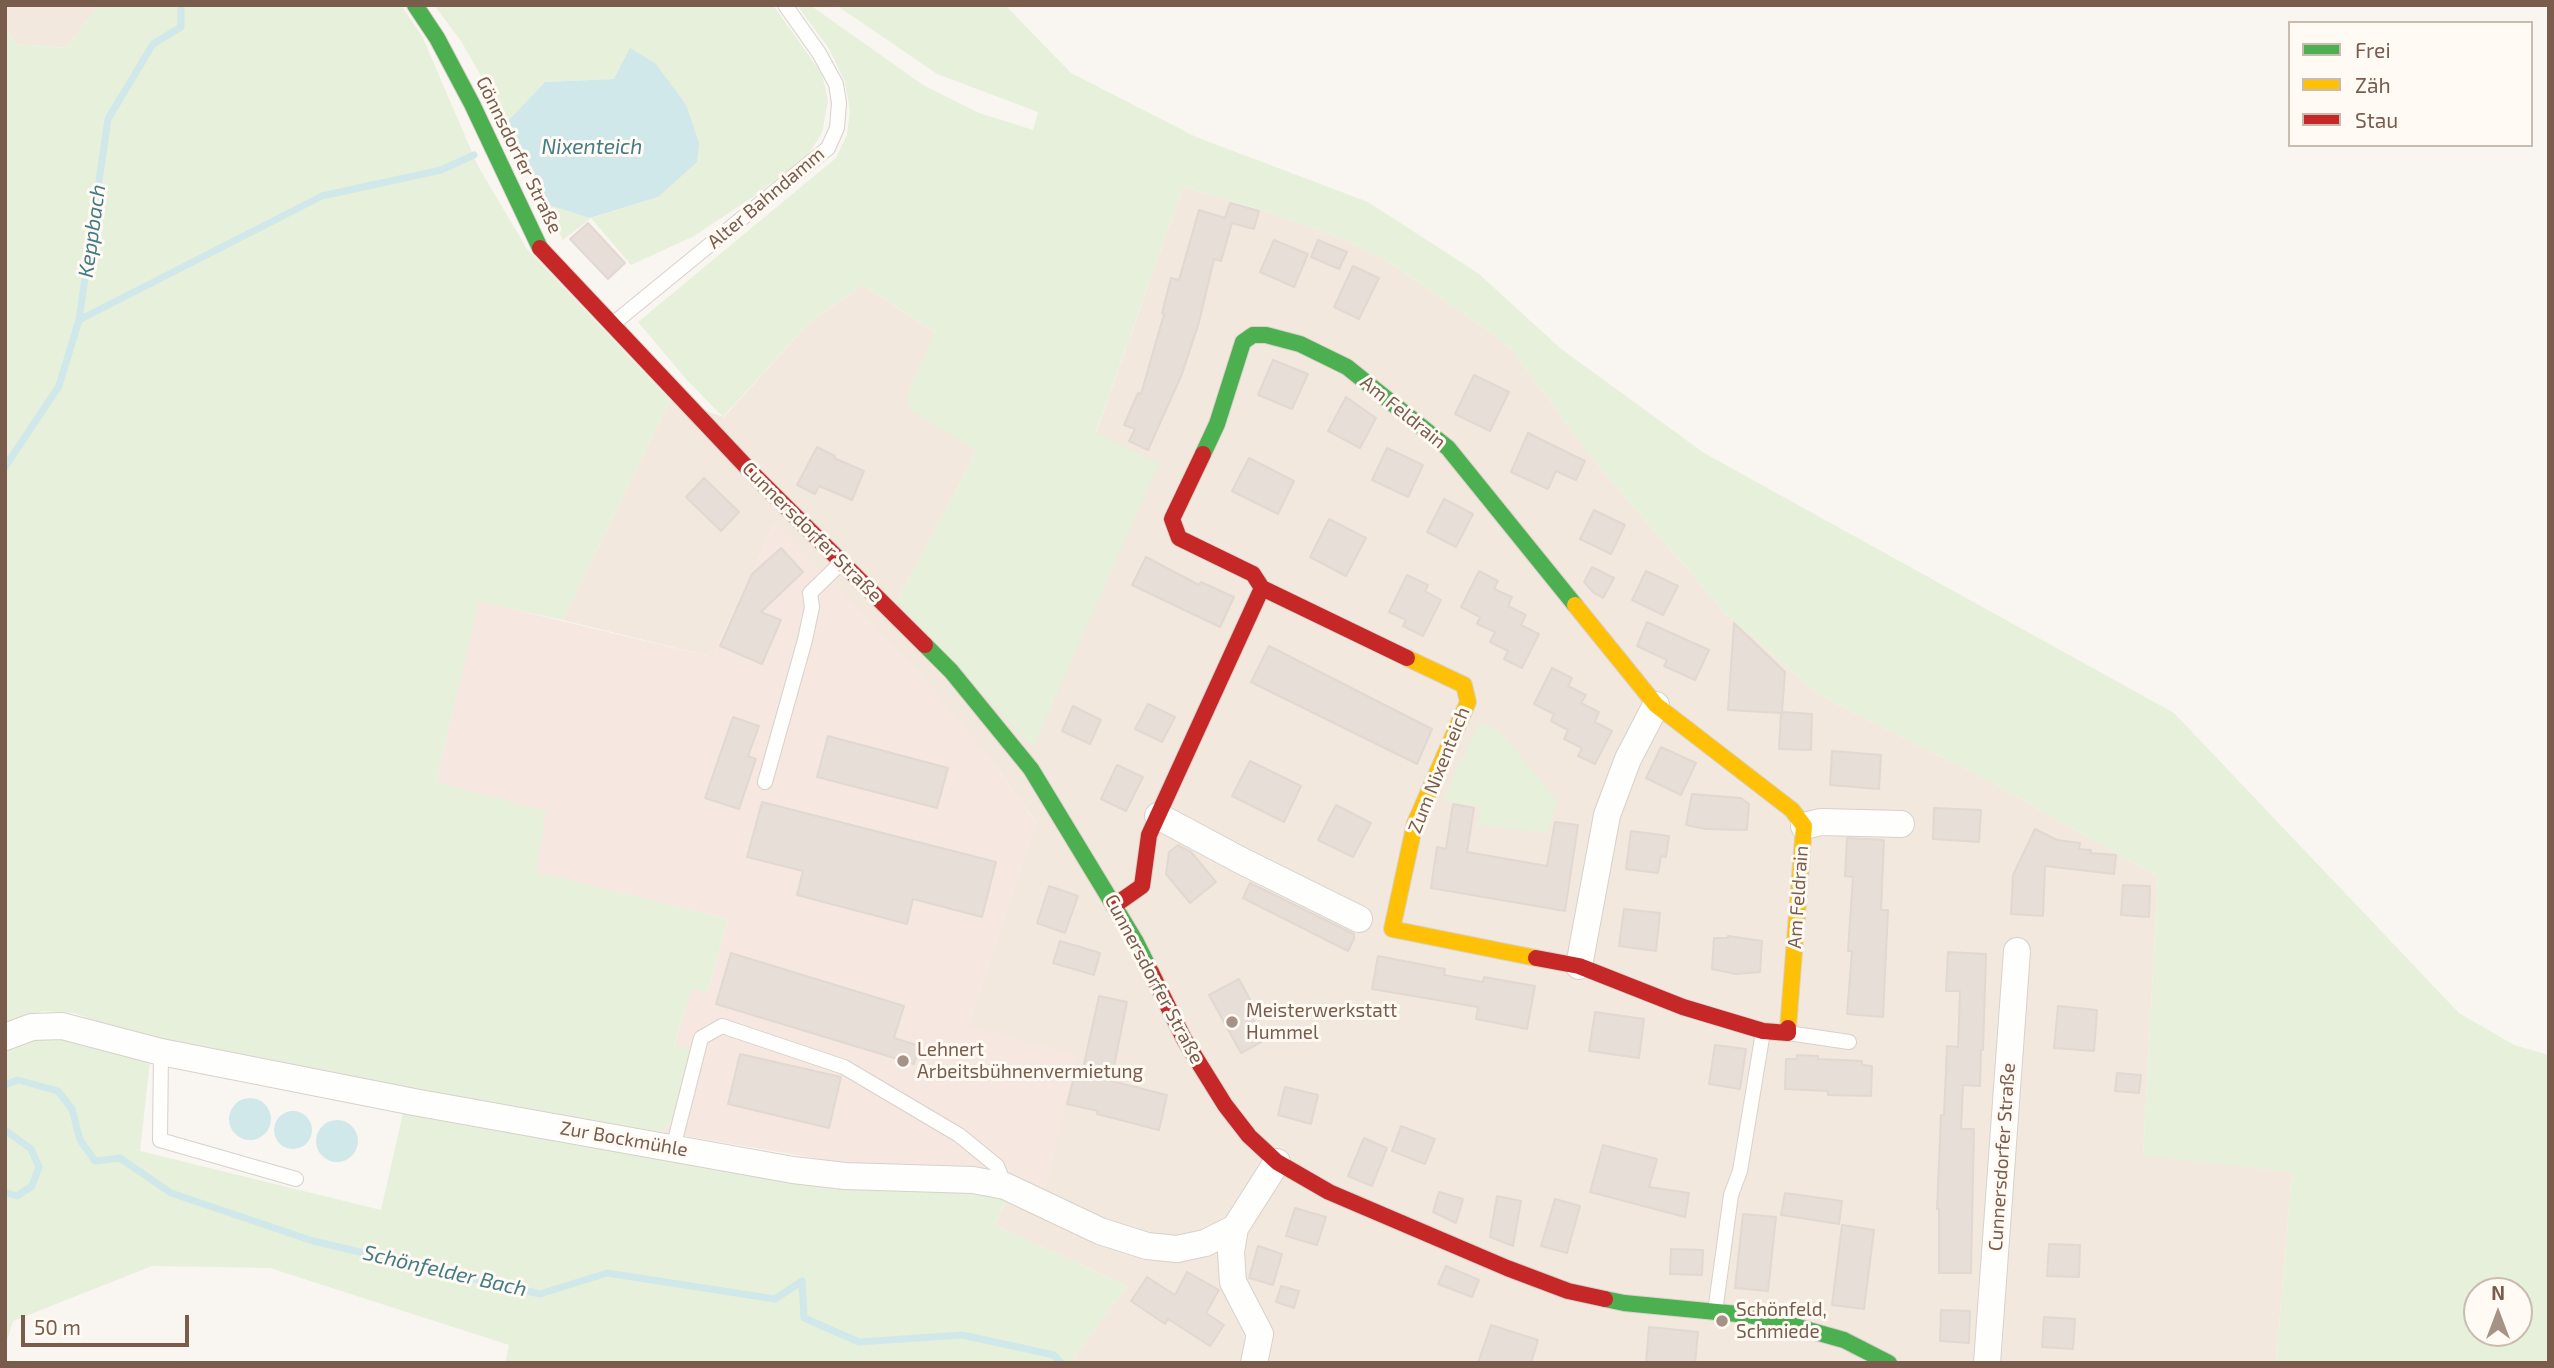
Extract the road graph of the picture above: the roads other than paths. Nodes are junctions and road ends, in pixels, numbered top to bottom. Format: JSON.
{"nodes":[{"id":1,"x":415,"y":5,"type":"edge"},
{"id":2,"x":785,"y":5,"type":"edge"},
{"id":3,"x":601,"y":311,"type":"joint"},
{"id":4,"x":613,"y":324,"type":"junction"},
{"id":5,"x":842,"y":562,"type":"junction"},
{"id":6,"x":1262,"y":588,"type":"junction"},
{"id":7,"x":1656,"y":705,"type":"junction"},
{"id":8,"x":765,"y":782,"type":"dead end"},
{"id":9,"x":1158,"y":816,"type":"junction"},
{"id":10,"x":1901,"y":824,"type":"dead end"},
{"id":11,"x":1804,"y":826,"type":"junction"},
{"id":12,"x":1115,"y":905,"type":"junction"},
{"id":13,"x":1359,"y":919,"type":"dead end"},
{"id":14,"x":2017,"y":951,"type":"dead end"},
{"id":15,"x":1578,"y":966,"type":"junction"},
{"id":16,"x":1763,"y":1031,"type":"junction"},
{"id":17,"x":1788,"y":1033,"type":"junction"},
{"id":18,"x":5,"y":1037,"type":"edge"},
{"id":19,"x":1849,"y":1042,"type":"dead end"},
{"id":20,"x":160,"y":1052,"type":"junction"},
{"id":21,"x":673,"y":1147,"type":"junction"},
{"id":22,"x":1277,"y":1162,"type":"junction"},
{"id":23,"x":296,"y":1179,"type":"dead end"},
{"id":24,"x":1005,"y":1186,"type":"junction"},
{"id":25,"x":1235,"y":1228,"type":"junction"},
{"id":26,"x":1715,"y":1312,"type":"junction"},
{"id":27,"x":1254,"y":1363,"type":"edge"},
{"id":28,"x":1889,"y":1363,"type":"edge"},
{"id":29,"x":1987,"y":1363,"type":"edge"}],
"edges":[{"from":1,"to":3,"type":"street","name":"Gönnsdorfer Straße"},
{"from":2,"to":4,"type":"lane","name":"Alter Bahndamm"},
{"from":3,"to":4,"type":"street","name":"Cunnersdorfer Straße"},
{"from":4,"to":5,"type":"street","name":"Cunnersdorfer Straße"},
{"from":5,"to":8,"type":"lane"},
{"from":5,"to":12,"type":"street","name":"Cunnersdorfer Straße"},
{"from":6,"to":7,"type":"street","name":"Am Feldrain"},
{"from":6,"to":9,"type":"street"},
{"from":6,"to":15,"type":"street","name":"Zum Nixenteich"},
{"from":7,"to":11,"type":"street","name":"Am Feldrain"},
{"from":7,"to":15,"type":"street"},
{"from":9,"to":12,"type":"street"},
{"from":9,"to":13,"type":"street"},
{"from":10,"to":11,"type":"street"},
{"from":11,"to":17,"type":"street","name":"Am Feldrain"},
{"from":12,"to":22,"type":"street","name":"Cunnersdorfer Straße"},
{"from":14,"to":29,"type":"street","name":"Cunnersdorfer Straße"},
{"from":15,"to":16,"type":"street","name":"Zum Nixenteich"},
{"from":16,"to":17,"type":"street","name":"Zum Nixenteich"},
{"from":16,"to":26,"type":"lane"},
{"from":17,"to":19,"type":"lane"},
{"from":18,"to":20,"type":"street","name":"Zur Bockmühle"},
{"from":20,"to":21,"type":"street","name":"Zur Bockmühle"},
{"from":20,"to":23,"type":"lane"},
{"from":21,"to":24,"type":"street","name":"Zur Bockmühle"},
{"from":21,"to":24,"type":"lane"},
{"from":22,"to":25,"type":"street"},
{"from":22,"to":26,"type":"street","name":"Cunnersdorfer Straße"},
{"from":24,"to":25,"type":"street","name":"Zur Bockmühle"},
{"from":25,"to":27,"type":"street"},
{"from":26,"to":28,"type":"street","name":"Cunnersdorfer Straße"}]}
